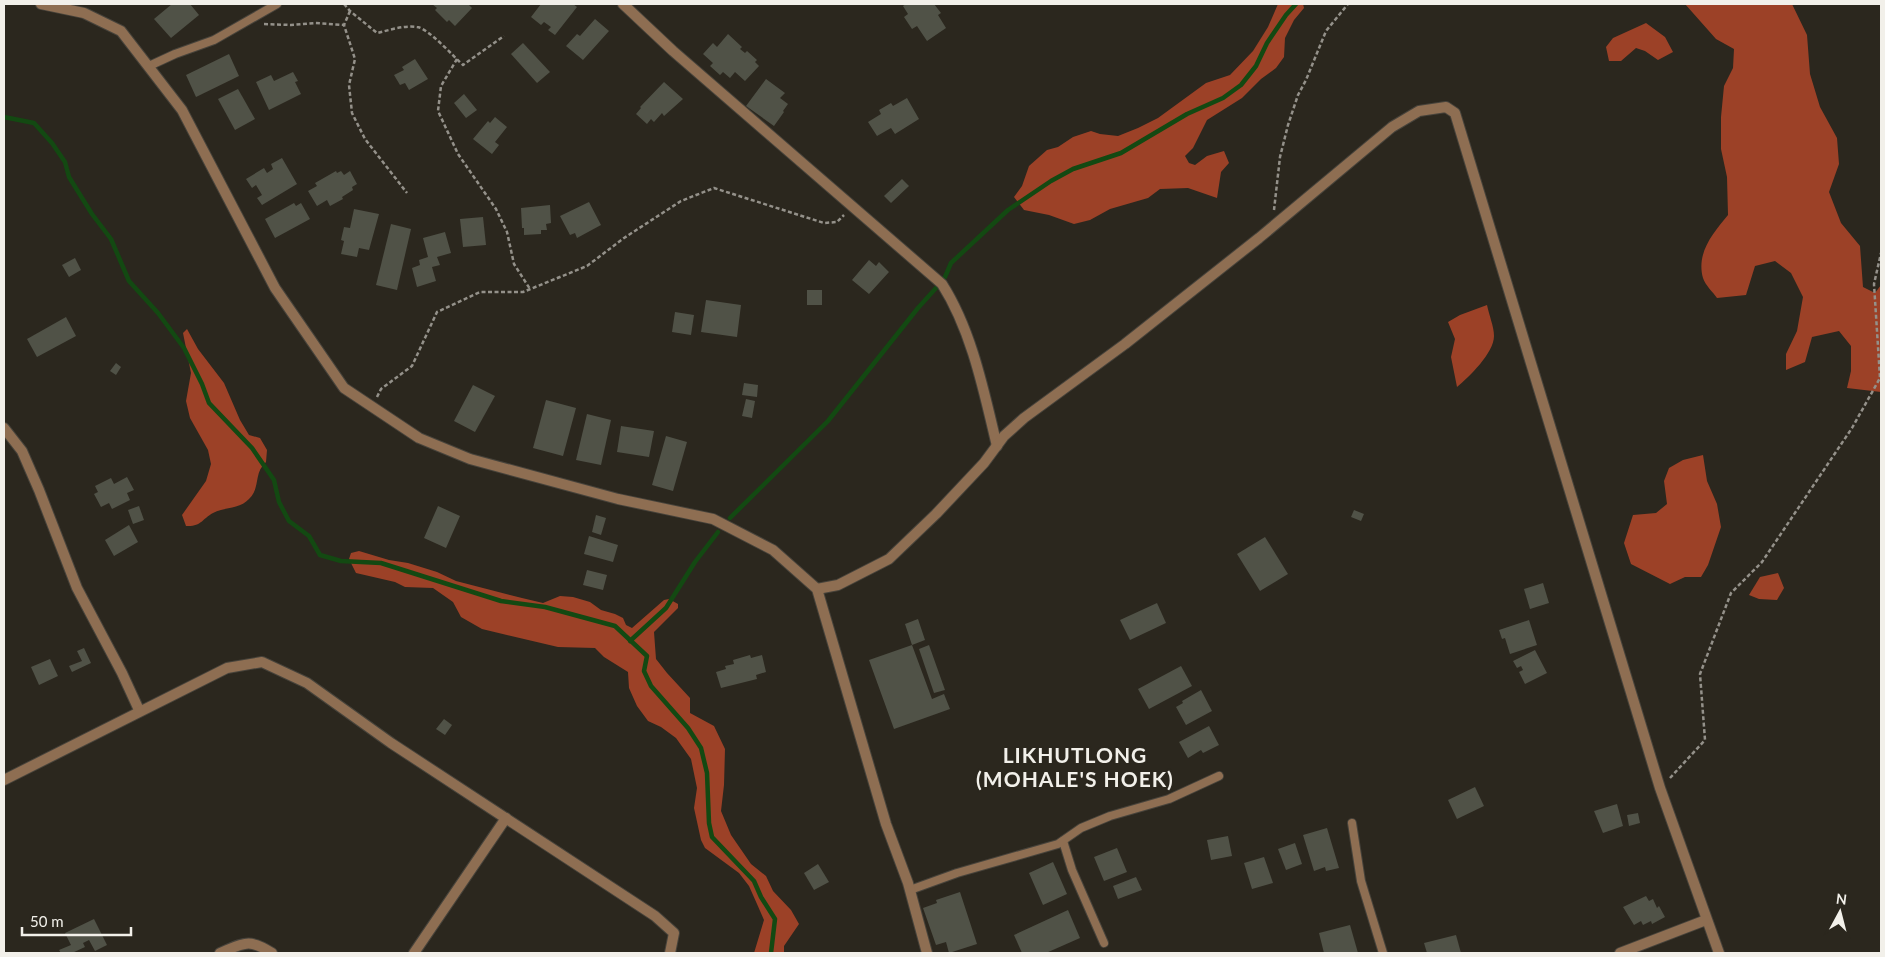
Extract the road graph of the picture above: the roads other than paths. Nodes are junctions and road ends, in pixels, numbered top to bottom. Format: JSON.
{"nodes":[{"id":1,"x":41,"y":4,"type":"edge"},
{"id":2,"x":277,"y":4,"type":"edge"},
{"id":3,"x":623,"y":4,"type":"edge"},
{"id":4,"x":149,"y":66,"type":"junction"},
{"id":5,"x":4,"y":428,"type":"edge"},
{"id":6,"x":997,"y":446,"type":"junction"},
{"id":7,"x":817,"y":589,"type":"junction"},
{"id":8,"x":139,"y":710,"type":"junction"},
{"id":9,"x":1219,"y":776,"type":"dead end"},
{"id":10,"x":4,"y":780,"type":"edge"},
{"id":11,"x":506,"y":818,"type":"junction"},
{"id":12,"x":1352,"y":823,"type":"dead end"},
{"id":13,"x":1063,"y":841,"type":"junction"},
{"id":14,"x":910,"y":890,"type":"junction"},
{"id":15,"x":1706,"y":920,"type":"junction"},
{"id":16,"x":1104,"y":943,"type":"dead end"},
{"id":17,"x":220,"y":953,"type":"edge"},
{"id":18,"x":272,"y":953,"type":"edge"},
{"id":19,"x":414,"y":953,"type":"edge"},
{"id":20,"x":670,"y":953,"type":"edge"},
{"id":21,"x":927,"y":953,"type":"edge"},
{"id":22,"x":1383,"y":953,"type":"edge"},
{"id":23,"x":1620,"y":953,"type":"edge"},
{"id":24,"x":1719,"y":953,"type":"edge"}],
"edges":[{"from":1,"to":4,"type":"street"},
{"from":2,"to":4,"type":"lane"},
{"from":3,"to":6,"type":"street"},
{"from":4,"to":7,"type":"street"},
{"from":5,"to":8,"type":"street"},
{"from":6,"to":7,"type":"street"},
{"from":6,"to":15,"type":"street"},
{"from":7,"to":14,"type":"street"},
{"from":8,"to":10,"type":"street"},
{"from":8,"to":11,"type":"street"},
{"from":9,"to":13,"type":"lane"},
{"from":11,"to":19,"type":"street"},
{"from":11,"to":20,"type":"street"},
{"from":12,"to":22,"type":"lane"},
{"from":13,"to":14,"type":"lane"},
{"from":13,"to":16,"type":"lane"},
{"from":14,"to":21,"type":"street"},
{"from":15,"to":23,"type":"street"},
{"from":15,"to":24,"type":"street"},
{"from":17,"to":18,"type":"street"}]}
